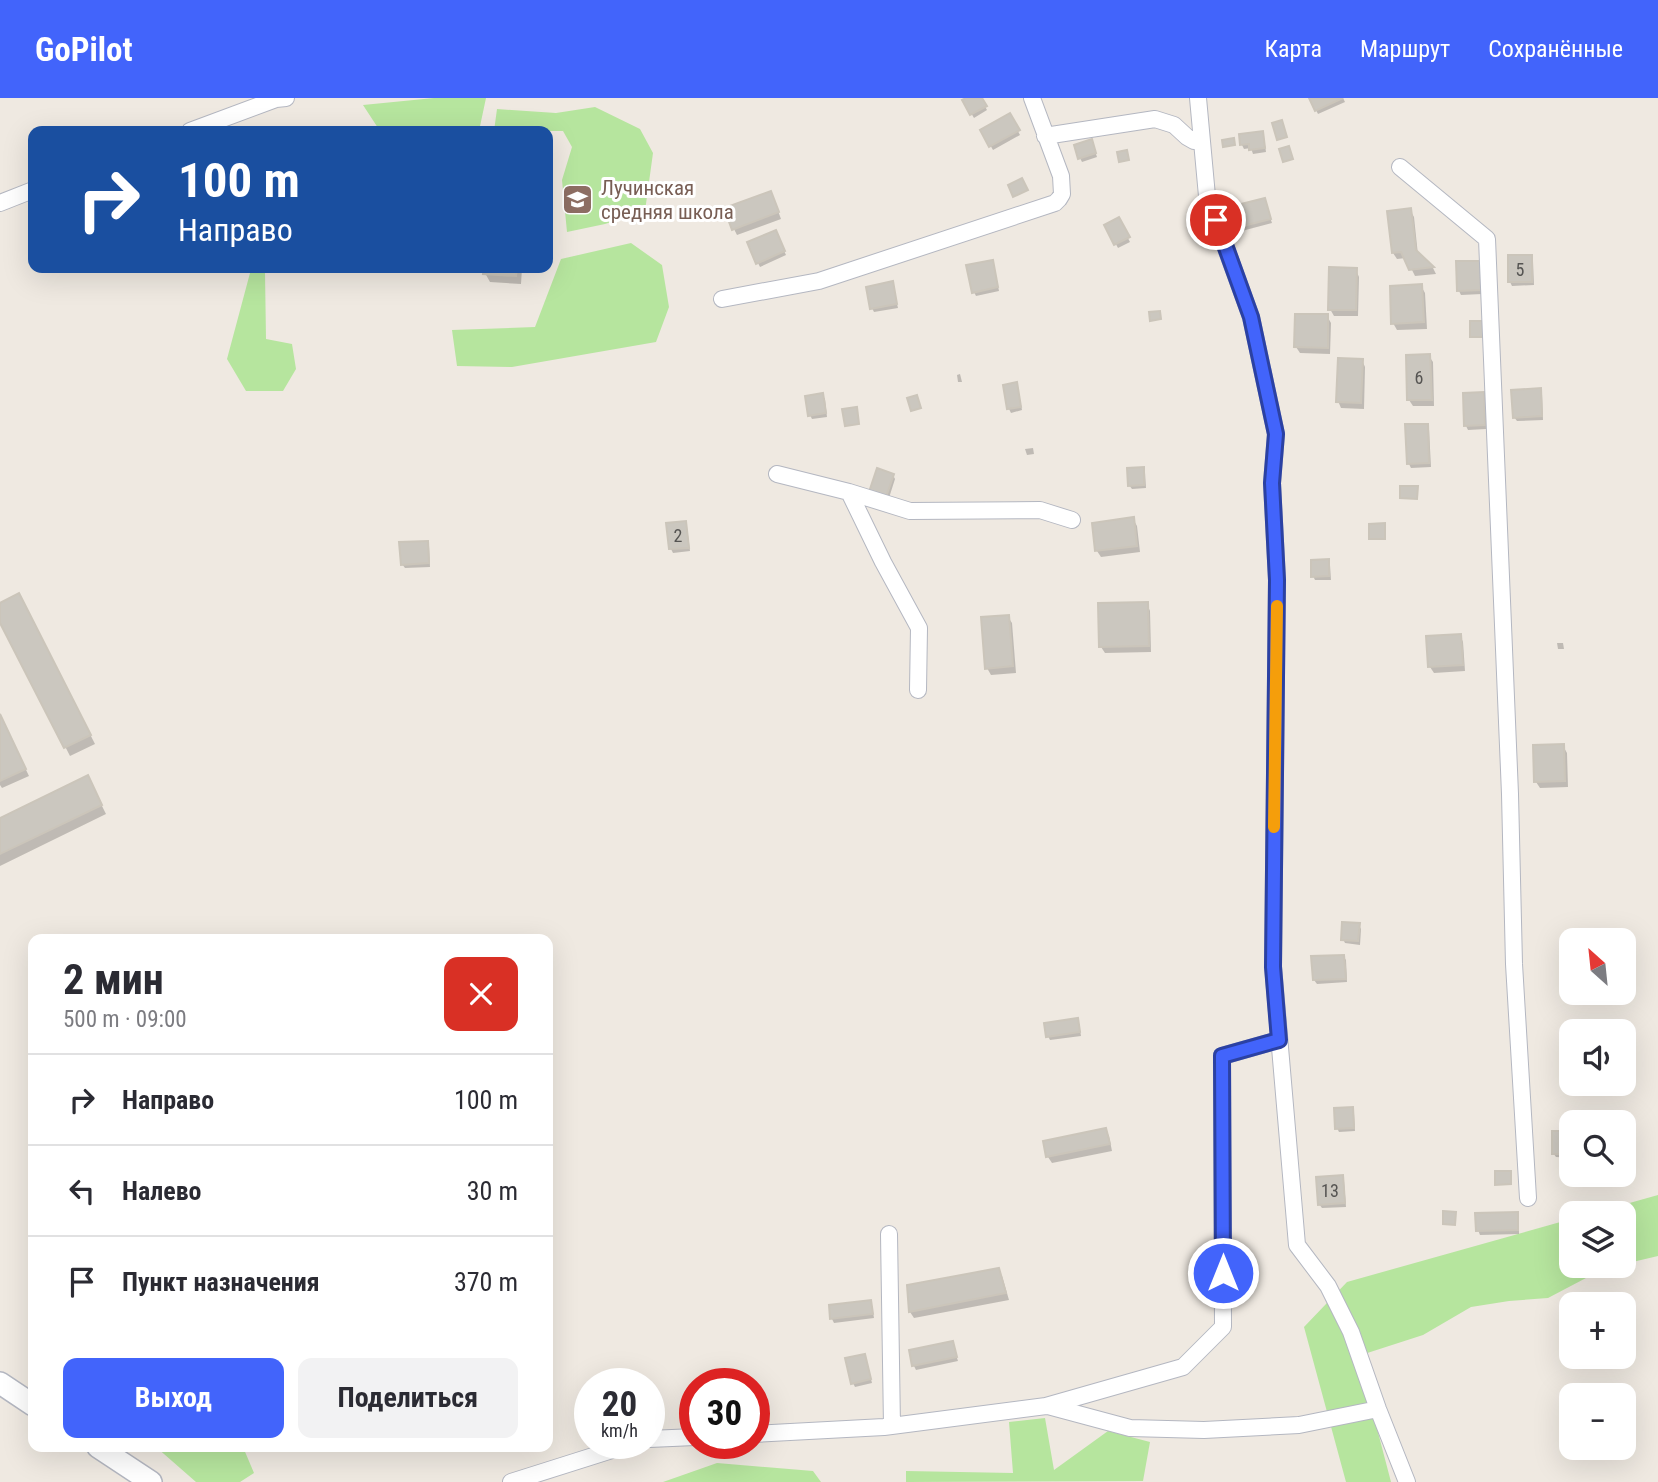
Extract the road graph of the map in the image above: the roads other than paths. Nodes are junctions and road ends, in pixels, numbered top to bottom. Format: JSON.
{"nodes":[{"id":1,"x":286,"y":98,"type":"edge"},
{"id":2,"x":1032,"y":98,"type":"edge"},
{"id":3,"x":1198,"y":98,"type":"edge"},
{"id":4,"x":203,"y":126,"type":"edge"},
{"id":5,"x":1045,"y":136,"type":"junction"},
{"id":6,"x":1202,"y":141,"type":"junction"},
{"id":7,"x":1400,"y":167,"type":"dead end"},
{"id":8,"x":28,"y":192,"type":"edge"},
{"id":9,"x":0,"y":203,"type":"edge"},
{"id":10,"x":722,"y":299,"type":"dead end"},
{"id":11,"x":777,"y":474,"type":"dead end"},
{"id":12,"x":849,"y":492,"type":"junction"},
{"id":13,"x":1072,"y":520,"type":"dead end"},
{"id":14,"x":918,"y":690,"type":"dead end"},
{"id":15,"x":1279,"y":1040,"type":"junction"},
{"id":16,"x":1528,"y":1198,"type":"dead end"},
{"id":17,"x":889,"y":1234,"type":"dead end"},
{"id":18,"x":0,"y":1383,"type":"edge"},
{"id":19,"x":28,"y":1402,"type":"edge"},
{"id":20,"x":1046,"y":1406,"type":"junction"},
{"id":21,"x":1378,"y":1409,"type":"junction"},
{"id":22,"x":892,"y":1426,"type":"junction"},
{"id":23,"x":770,"y":1433,"type":"edge"},
{"id":24,"x":106,"y":1452,"type":"edge"},
{"id":25,"x":584,"y":1459,"type":"edge"},
{"id":26,"x":151,"y":1482,"type":"edge"},
{"id":27,"x":511,"y":1482,"type":"edge"},
{"id":28,"x":1407,"y":1482,"type":"edge"}],
"edges":[{"from":1,"to":4,"type":"street"},
{"from":2,"to":5,"type":"street"},
{"from":3,"to":6,"type":"street"},
{"from":5,"to":6,"type":"street"},
{"from":5,"to":10,"type":"street"},
{"from":6,"to":15,"type":"street"},
{"from":7,"to":16,"type":"street"},
{"from":8,"to":9,"type":"street"},
{"from":11,"to":12,"type":"street"},
{"from":12,"to":13,"type":"street"},
{"from":12,"to":14,"type":"street"},
{"from":15,"to":20,"type":"street"},
{"from":15,"to":21,"type":"street"},
{"from":17,"to":22,"type":"street"},
{"from":18,"to":19,"type":"street"},
{"from":20,"to":21,"type":"street"},
{"from":20,"to":22,"type":"street"},
{"from":21,"to":28,"type":"street"},
{"from":22,"to":23,"type":"street"},
{"from":24,"to":26,"type":"street"},
{"from":25,"to":27,"type":"street"}]}
